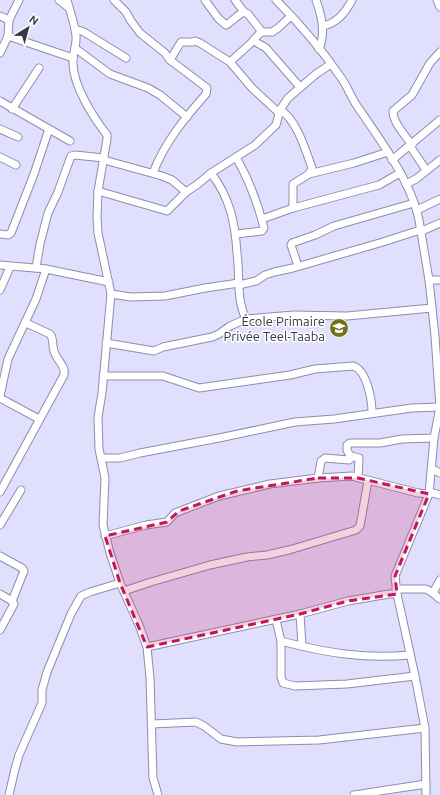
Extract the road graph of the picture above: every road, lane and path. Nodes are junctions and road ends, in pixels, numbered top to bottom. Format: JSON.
{"nodes":[{"id":1,"x":19,"y":0,"type":"edge"},
{"id":2,"x":59,"y":0,"type":"edge"},
{"id":3,"x":114,"y":0,"type":"edge"},
{"id":4,"x":205,"y":0,"type":"edge"},
{"id":5,"x":235,"y":0,"type":"edge"},
{"id":6,"x":276,"y":0,"type":"edge"},
{"id":7,"x":316,"y":0,"type":"edge"},
{"id":8,"x":352,"y":0,"type":"edge"},
{"id":9,"x":437,"y":0,"type":"edge"},
{"id":10,"x":69,"y":2,"type":"edge"},
{"id":11,"x":440,"y":7,"type":"edge"},
{"id":12,"x":244,"y":12,"type":"junction"},
{"id":13,"x":0,"y":16,"type":"edge"},
{"id":14,"x":291,"y":16,"type":"junction"},
{"id":15,"x":9,"y":20,"type":"junction"},
{"id":16,"x":322,"y":26,"type":"junction"},
{"id":17,"x":75,"y":29,"type":"junction"},
{"id":18,"x":262,"y":32,"type":"junction"},
{"id":19,"x":8,"y":36,"type":"junction"},
{"id":20,"x":254,"y":41,"type":"junction"},
{"id":21,"x":75,"y":48,"type":"junction"},
{"id":22,"x":319,"y":49,"type":"junction"},
{"id":23,"x":0,"y":52,"type":"edge"},
{"id":24,"x":440,"y":52,"type":"edge"},
{"id":25,"x":73,"y":58,"type":"junction"},
{"id":26,"x":126,"y":58,"type":"dead end"},
{"id":27,"x":170,"y":60,"type":"junction"},
{"id":28,"x":230,"y":62,"type":"junction"},
{"id":29,"x":331,"y":64,"type":"junction"},
{"id":30,"x":39,"y":68,"type":"dead end"},
{"id":31,"x":300,"y":86,"type":"junction"},
{"id":32,"x":0,"y":101,"type":"edge"},
{"id":33,"x":12,"y":109,"type":"junction"},
{"id":34,"x":279,"y":112,"type":"junction"},
{"id":35,"x":187,"y":117,"type":"junction"},
{"id":36,"x":440,"y":120,"type":"edge"},
{"id":37,"x":0,"y":129,"type":"edge"},
{"id":38,"x":49,"y":129,"type":"junction"},
{"id":39,"x":18,"y":137,"type":"dead end"},
{"id":40,"x":70,"y":141,"type":"dead end"},
{"id":41,"x":411,"y":146,"type":"junction"},
{"id":42,"x":388,"y":152,"type":"junction"},
{"id":43,"x":0,"y":157,"type":"edge"},
{"id":44,"x":236,"y":157,"type":"junction"},
{"id":45,"x":104,"y":159,"type":"junction"},
{"id":46,"x":392,"y":160,"type":"junction"},
{"id":47,"x":440,"y":160,"type":"edge"},
{"id":48,"x":16,"y":165,"type":"dead end"},
{"id":49,"x":426,"y":170,"type":"junction"},
{"id":50,"x":211,"y":172,"type":"junction"},
{"id":51,"x":153,"y":173,"type":"junction"},
{"id":52,"x":400,"y":173,"type":"junction"},
{"id":53,"x":309,"y":174,"type":"junction"},
{"id":54,"x":406,"y":184,"type":"junction"},
{"id":55,"x":98,"y":191,"type":"junction"},
{"id":56,"x":186,"y":192,"type":"junction"},
{"id":57,"x":440,"y":199,"type":"edge"},
{"id":58,"x":414,"y":203,"type":"junction"},
{"id":59,"x":293,"y":208,"type":"junction"},
{"id":60,"x":417,"y":210,"type":"junction"},
{"id":61,"x":262,"y":219,"type":"junction"},
{"id":62,"x":440,"y":223,"type":"edge"},
{"id":63,"x":420,"y":231,"type":"junction"},
{"id":64,"x":0,"y":234,"type":"edge"},
{"id":65,"x":236,"y":234,"type":"junction"},
{"id":66,"x":0,"y":265,"type":"edge"},
{"id":67,"x":298,"y":266,"type":"junction"},
{"id":68,"x":10,"y":267,"type":"junction"},
{"id":69,"x":36,"y":268,"type":"junction"},
{"id":70,"x":46,"y":269,"type":"junction"},
{"id":71,"x":429,"y":280,"type":"junction"},
{"id":72,"x":440,"y":280,"type":"edge"},
{"id":73,"x":109,"y":282,"type":"junction"},
{"id":74,"x":239,"y":284,"type":"junction"},
{"id":75,"x":0,"y":290,"type":"edge"},
{"id":76,"x":111,"y":294,"type":"junction"},
{"id":77,"x":432,"y":308,"type":"junction"},
{"id":78,"x":246,"y":319,"type":"junction"},
{"id":79,"x":26,"y":323,"type":"junction"},
{"id":80,"x":106,"y":343,"type":"junction"},
{"id":81,"x":103,"y":376,"type":"junction"},
{"id":82,"x":0,"y":397,"type":"edge"},
{"id":83,"x":440,"y":407,"type":"edge"},
{"id":84,"x":372,"y":413,"type":"junction"},
{"id":85,"x":39,"y":419,"type":"junction"},
{"id":86,"x":438,"y":422,"type":"edge"},
{"id":87,"x":434,"y":438,"type":"junction"},
{"id":88,"x":351,"y":456,"type":"junction"},
{"id":89,"x":101,"y":458,"type":"junction"},
{"id":90,"x":432,"y":469,"type":"junction"},
{"id":91,"x":440,"y":473,"type":"edge"},
{"id":92,"x":318,"y":478,"type":"junction"},
{"id":93,"x":358,"y":478,"type":"junction"},
{"id":94,"x":368,"y":481,"type":"junction"},
{"id":95,"x":21,"y":490,"type":"dead end"},
{"id":96,"x":0,"y":492,"type":"edge"},
{"id":97,"x":429,"y":493,"type":"junction"},
{"id":98,"x":440,"y":495,"type":"edge"},
{"id":99,"x":0,"y":525,"type":"edge"},
{"id":100,"x":105,"y":536,"type":"junction"},
{"id":101,"x":0,"y":556,"type":"edge"},
{"id":102,"x":440,"y":580,"type":"edge"},
{"id":103,"x":120,"y":583,"type":"junction"},
{"id":104,"x":124,"y":591,"type":"junction"},
{"id":105,"x":397,"y":591,"type":"junction"},
{"id":106,"x":433,"y":593,"type":"junction"},
{"id":107,"x":0,"y":594,"type":"edge"},
{"id":108,"x":440,"y":599,"type":"edge"},
{"id":109,"x":12,"y":600,"type":"junction"},
{"id":110,"x":300,"y":614,"type":"junction"},
{"id":111,"x":276,"y":620,"type":"junction"},
{"id":112,"x":0,"y":630,"type":"edge"},
{"id":113,"x":281,"y":641,"type":"junction"},
{"id":114,"x":302,"y":646,"type":"junction"},
{"id":115,"x":147,"y":647,"type":"junction"},
{"id":116,"x":410,"y":655,"type":"junction"},
{"id":117,"x":415,"y":676,"type":"junction"},
{"id":118,"x":152,"y":724,"type":"junction"},
{"id":119,"x":424,"y":728,"type":"junction"},
{"id":120,"x":426,"y":784,"type":"junction"},
{"id":121,"x":10,"y":795,"type":"edge"},
{"id":122,"x":158,"y":795,"type":"edge"},
{"id":123,"x":354,"y":795,"type":"edge"},
{"id":124,"x":426,"y":795,"type":"edge"}],
"edges":[{"from":1,"to":15,"type":"street"},
{"from":2,"to":10,"type":"street"},
{"from":3,"to":27,"type":"street"},
{"from":4,"to":12,"type":"street"},
{"from":5,"to":12,"type":"street"},
{"from":6,"to":14,"type":"street"},
{"from":7,"to":16,"type":"street"},
{"from":8,"to":16,"type":"street"},
{"from":9,"to":11,"type":"street"},
{"from":10,"to":17,"type":"street"},
{"from":12,"to":18,"type":"street"},
{"from":13,"to":15,"type":"street"},
{"from":14,"to":18,"type":"street"},
{"from":14,"to":22,"type":"street"},
{"from":15,"to":19,"type":"street"},
{"from":16,"to":22,"type":"street"},
{"from":17,"to":21,"type":"street"},
{"from":17,"to":26,"type":"street"},
{"from":18,"to":20,"type":"street"},
{"from":19,"to":23,"type":"street"},
{"from":19,"to":25,"type":"street"},
{"from":20,"to":28,"type":"street"},
{"from":20,"to":31,"type":"street"},
{"from":21,"to":25,"type":"street"},
{"from":21,"to":35,"type":"street"},
{"from":22,"to":29,"type":"street"},
{"from":24,"to":41,"type":"street"},
{"from":25,"to":45,"type":"street"},
{"from":27,"to":28,"type":"street"},
{"from":27,"to":35,"type":"street"},
{"from":28,"to":34,"type":"street"},
{"from":29,"to":31,"type":"street"},
{"from":29,"to":42,"type":"street"},
{"from":30,"to":33,"type":"street"},
{"from":31,"to":34,"type":"street"},
{"from":32,"to":33,"type":"street"},
{"from":33,"to":38,"type":"street"},
{"from":34,"to":44,"type":"street"},
{"from":34,"to":53,"type":"street"},
{"from":35,"to":51,"type":"street"},
{"from":36,"to":41,"type":"street"},
{"from":37,"to":39,"type":"street"},
{"from":38,"to":40,"type":"street"},
{"from":38,"to":64,"type":"street"},
{"from":41,"to":46,"type":"street"},
{"from":41,"to":49,"type":"street"},
{"from":42,"to":46,"type":"street"},
{"from":42,"to":53,"type":"street"},
{"from":43,"to":48,"type":"street"},
{"from":44,"to":50,"type":"street"},
{"from":44,"to":61,"type":"street"},
{"from":45,"to":51,"type":"street"},
{"from":45,"to":55,"type":"street"},
{"from":45,"to":69,"type":"street"},
{"from":46,"to":52,"type":"street"},
{"from":47,"to":49,"type":"street"},
{"from":49,"to":54,"type":"street"},
{"from":50,"to":56,"type":"street"},
{"from":50,"to":65,"type":"street"},
{"from":51,"to":56,"type":"street"},
{"from":52,"to":54,"type":"street"},
{"from":52,"to":59,"type":"street"},
{"from":53,"to":59,"type":"street"},
{"from":54,"to":58,"type":"street"},
{"from":55,"to":56,"type":"street"},
{"from":55,"to":73,"type":"street"},
{"from":57,"to":60,"type":"street"},
{"from":58,"to":60,"type":"street"},
{"from":58,"to":67,"type":"street"},
{"from":59,"to":61,"type":"street"},
{"from":60,"to":63,"type":"street"},
{"from":61,"to":65,"type":"street"},
{"from":62,"to":63,"type":"street"},
{"from":63,"to":67,"type":"street"},
{"from":63,"to":71,"type":"street"},
{"from":65,"to":74,"type":"street"},
{"from":66,"to":68,"type":"street"},
{"from":67,"to":74,"type":"street"},
{"from":68,"to":69,"type":"street"},
{"from":68,"to":75,"type":"street"},
{"from":69,"to":70,"type":"street"},
{"from":70,"to":73,"type":"street"},
{"from":70,"to":79,"type":"street"},
{"from":71,"to":72,"type":"street"},
{"from":71,"to":77,"type":"street"},
{"from":73,"to":76,"type":"street"},
{"from":74,"to":76,"type":"street"},
{"from":74,"to":78,"type":"street"},
{"from":76,"to":80,"type":"street"},
{"from":77,"to":78,"type":"street"},
{"from":77,"to":83,"type":"street"},
{"from":78,"to":80,"type":"street"},
{"from":79,"to":82,"type":"street"},
{"from":79,"to":85,"type":"street"},
{"from":80,"to":81,"type":"street"},
{"from":81,"to":84,"type":"street"},
{"from":81,"to":89,"type":"street"},
{"from":82,"to":85,"type":"street"},
{"from":83,"to":84,"type":"street"},
{"from":83,"to":86,"type":"street"},
{"from":84,"to":89,"type":"street"},
{"from":85,"to":96,"type":"street"},
{"from":86,"to":87,"type":"street"},
{"from":87,"to":88,"type":"street"},
{"from":87,"to":90,"type":"street"},
{"from":88,"to":92,"type":"street"},
{"from":88,"to":93,"type":"street"},
{"from":89,"to":100,"type":"street"},
{"from":90,"to":91,"type":"street"},
{"from":90,"to":97,"type":"street"},
{"from":92,"to":93,"type":"street"},
{"from":92,"to":100,"type":"street"},
{"from":93,"to":94,"type":"street"},
{"from":94,"to":97,"type":"street"},
{"from":94,"to":104,"type":"street"},
{"from":95,"to":99,"type":"street"},
{"from":97,"to":98,"type":"street"},
{"from":97,"to":105,"type":"street"},
{"from":100,"to":103,"type":"street"},
{"from":101,"to":109,"type":"street"},
{"from":102,"to":106,"type":"street"},
{"from":103,"to":104,"type":"street"},
{"from":103,"to":121,"type":"street"},
{"from":104,"to":115,"type":"street"},
{"from":105,"to":106,"type":"street"},
{"from":105,"to":110,"type":"street"},
{"from":105,"to":116,"type":"street"},
{"from":106,"to":108,"type":"street"},
{"from":107,"to":109,"type":"street"},
{"from":109,"to":112,"type":"street"},
{"from":110,"to":111,"type":"street"},
{"from":110,"to":114,"type":"street"},
{"from":111,"to":113,"type":"street"},
{"from":111,"to":115,"type":"street"},
{"from":113,"to":114,"type":"street"},
{"from":113,"to":117,"type":"street"},
{"from":114,"to":116,"type":"street"},
{"from":115,"to":118,"type":"street"},
{"from":116,"to":117,"type":"street"},
{"from":117,"to":119,"type":"street"},
{"from":118,"to":119,"type":"street"},
{"from":118,"to":122,"type":"street"},
{"from":119,"to":120,"type":"street"},
{"from":120,"to":123,"type":"street"},
{"from":120,"to":124,"type":"street"}]}
